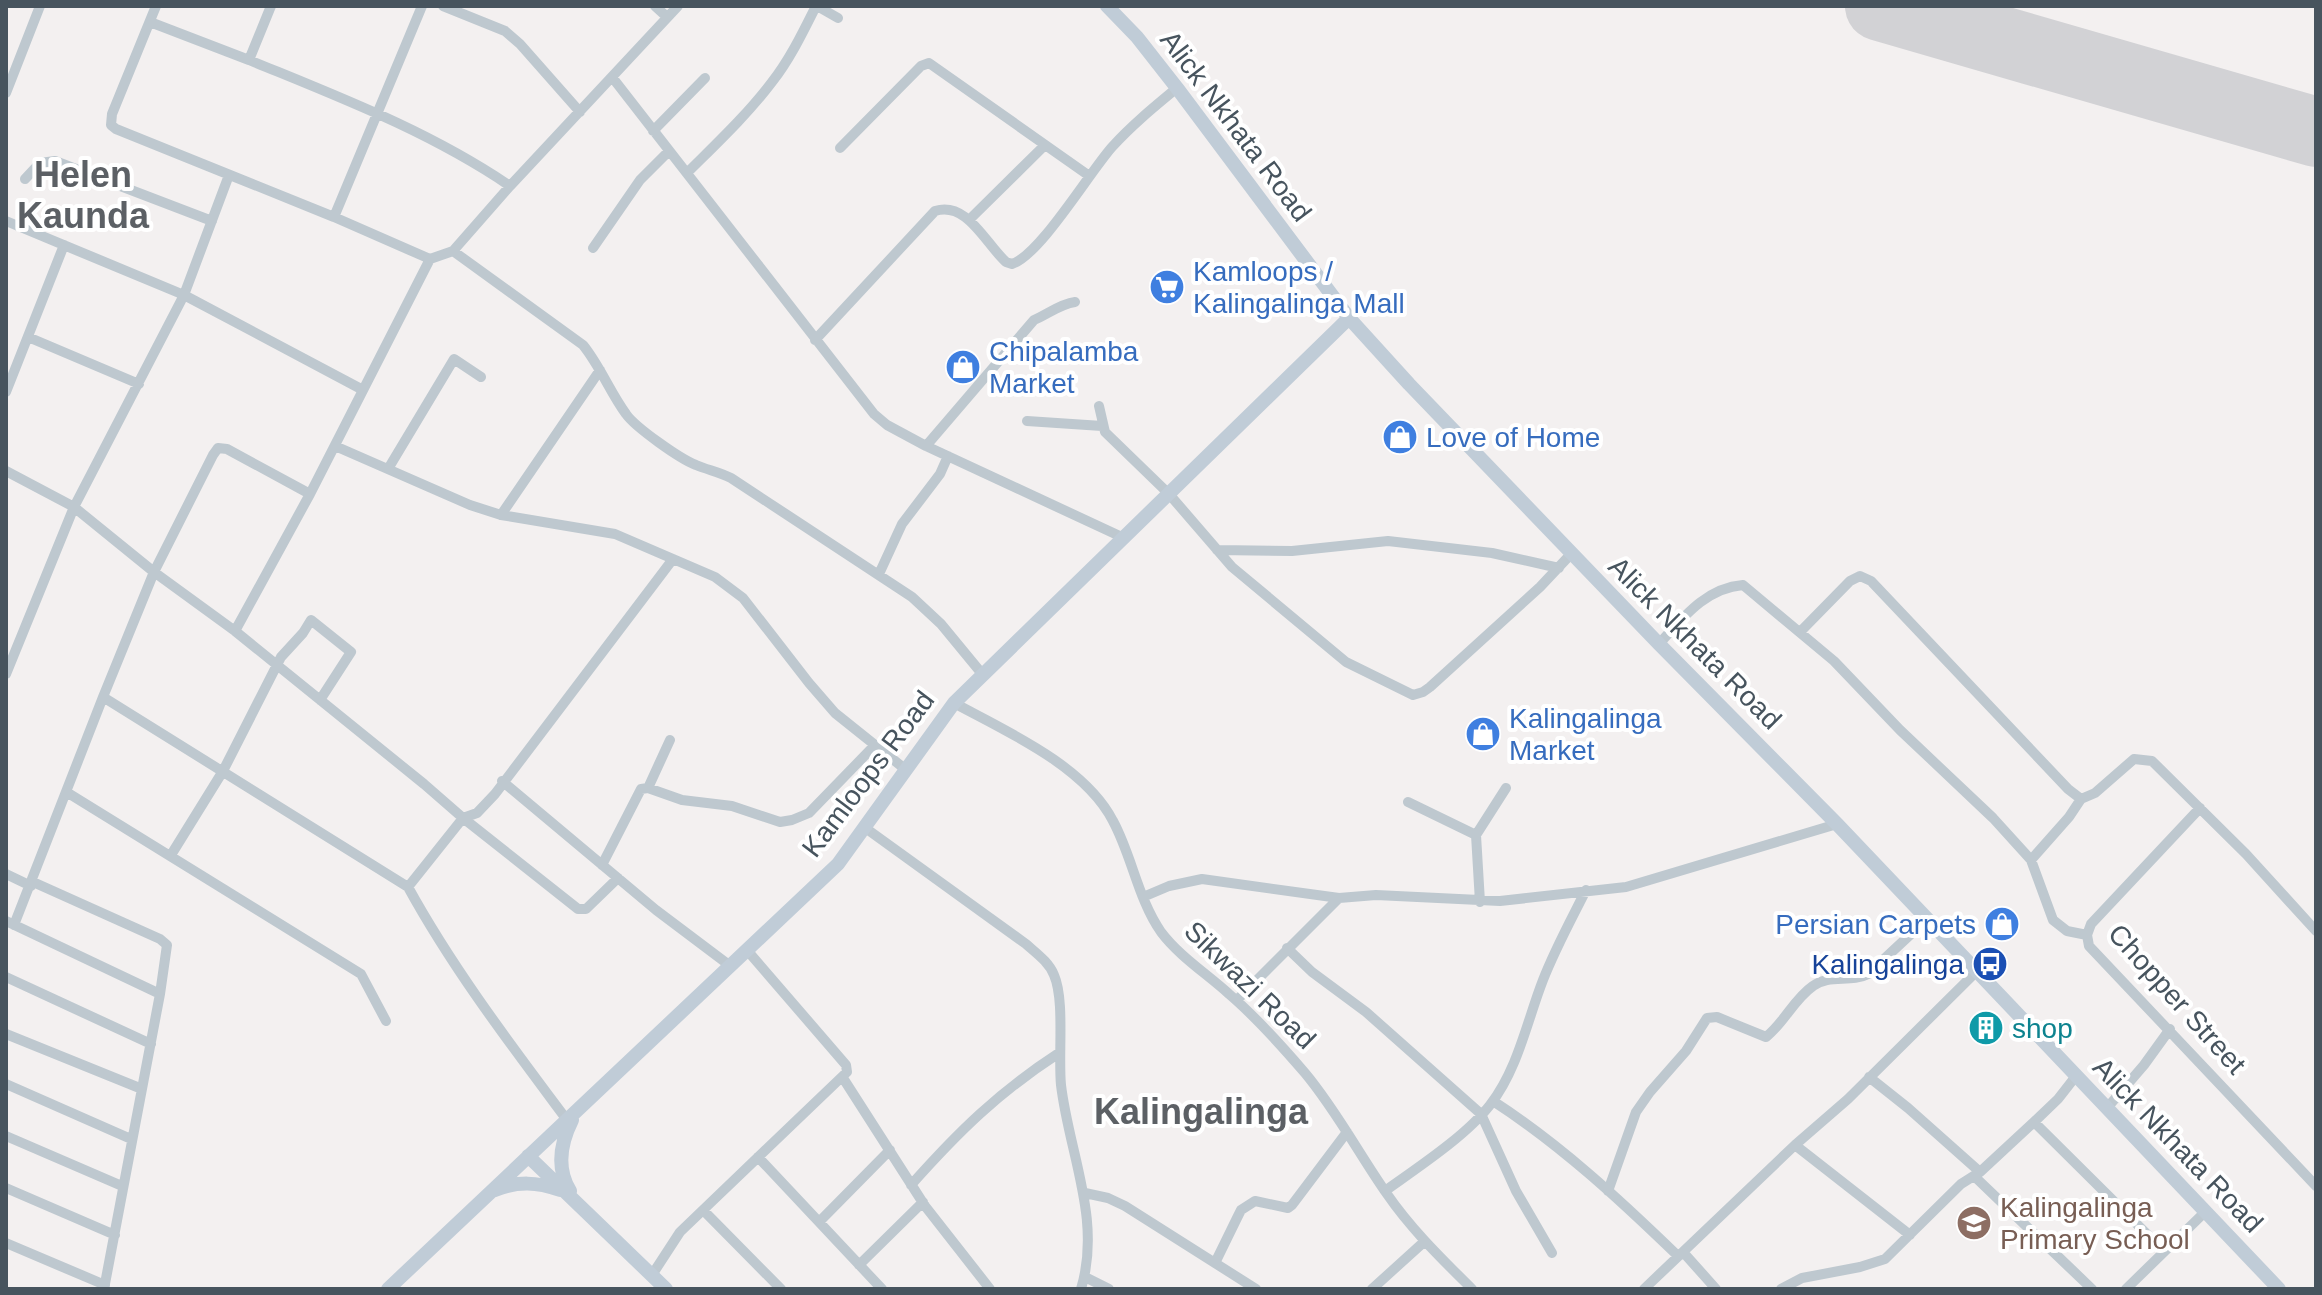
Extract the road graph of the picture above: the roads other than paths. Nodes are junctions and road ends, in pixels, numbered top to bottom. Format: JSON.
{"nodes":[{"id":1,"x":156,"y":6,"type":"edge"},
{"id":2,"x":271,"y":6,"type":"edge"},
{"id":3,"x":422,"y":6,"type":"edge"},
{"id":4,"x":443,"y":6,"type":"edge"},
{"id":5,"x":655,"y":6,"type":"edge"},
{"id":6,"x":678,"y":6,"type":"edge"},
{"id":7,"x":817,"y":6,"type":"edge"},
{"id":8,"x":1107,"y":6,"type":"edge"},
{"id":9,"x":35,"y":7,"type":"edge"},
{"id":10,"x":667,"y":17,"type":"junction"},
{"id":11,"x":838,"y":18,"type":"dead end"},
{"id":12,"x":150,"y":22,"type":"junction"},
{"id":13,"x":249,"y":60,"type":"junction"},
{"id":14,"x":612,"y":77,"type":"junction"},
{"id":15,"x":705,"y":78,"type":"dead end"},
{"id":16,"x":1177,"y":88,"type":"junction"},
{"id":17,"x":6,"y":93,"type":"edge"},
{"id":18,"x":376,"y":112,"type":"junction"},
{"id":19,"x":580,"y":112,"type":"junction"},
{"id":20,"x":653,"y":131,"type":"junction"},
{"id":21,"x":1045,"y":145,"type":"junction"},
{"id":22,"x":840,"y":148,"type":"dead end"},
{"id":23,"x":669,"y":151,"type":"junction"},
{"id":24,"x":687,"y":173,"type":"junction"},
{"id":25,"x":229,"y":175,"type":"junction"},
{"id":26,"x":1088,"y":175,"type":"junction"},
{"id":27,"x":25,"y":179,"type":"dead end"},
{"id":28,"x":510,"y":186,"type":"junction"},
{"id":29,"x":334,"y":217,"type":"junction"},
{"id":30,"x":969,"y":220,"type":"junction"},
{"id":31,"x":6,"y":221,"type":"edge"},
{"id":32,"x":212,"y":221,"type":"junction"},
{"id":33,"x":64,"y":245,"type":"junction"},
{"id":34,"x":593,"y":248,"type":"dead end"},
{"id":35,"x":453,"y":251,"type":"junction"},
{"id":36,"x":430,"y":259,"type":"junction"},
{"id":37,"x":184,"y":295,"type":"junction"},
{"id":38,"x":1075,"y":302,"type":"dead end"},
{"id":39,"x":1349,"y":318,"type":"junction"},
{"id":40,"x":28,"y":337,"type":"junction"},
{"id":41,"x":815,"y":340,"type":"junction"},
{"id":42,"x":600,"y":370,"type":"junction"},
{"id":43,"x":481,"y":377,"type":"dead end"},
{"id":44,"x":139,"y":384,"type":"junction"},
{"id":45,"x":363,"y":390,"type":"junction"},
{"id":46,"x":6,"y":392,"type":"edge"},
{"id":47,"x":1099,"y":406,"type":"dead end"},
{"id":48,"x":1027,"y":421,"type":"dead end"},
{"id":49,"x":1102,"y":426,"type":"junction"},
{"id":50,"x":335,"y":446,"type":"junction"},
{"id":51,"x":926,"y":446,"type":"junction"},
{"id":52,"x":948,"y":456,"type":"junction"},
{"id":53,"x":388,"y":469,"type":"junction"},
{"id":54,"x":6,"y":471,"type":"edge"},
{"id":55,"x":310,"y":494,"type":"junction"},
{"id":56,"x":1169,"y":494,"type":"junction"},
{"id":57,"x":74,"y":507,"type":"junction"},
{"id":58,"x":501,"y":515,"type":"junction"},
{"id":59,"x":1124,"y":538,"type":"junction"},
{"id":60,"x":1217,"y":550,"type":"junction"},
{"id":61,"x":1571,"y":554,"type":"junction"},
{"id":62,"x":673,"y":559,"type":"junction"},
{"id":63,"x":1559,"y":568,"type":"junction"},
{"id":64,"x":154,"y":572,"type":"junction"},
{"id":65,"x":879,"y":574,"type":"junction"},
{"id":66,"x":235,"y":631,"type":"junction"},
{"id":67,"x":1801,"y":631,"type":"junction"},
{"id":68,"x":1659,"y":644,"type":"junction"},
{"id":69,"x":277,"y":666,"type":"junction"},
{"id":70,"x":6,"y":674,"type":"edge"},
{"id":71,"x":983,"y":675,"type":"junction"},
{"id":72,"x":103,"y":697,"type":"junction"},
{"id":73,"x":320,"y":700,"type":"junction"},
{"id":74,"x":954,"y":703,"type":"junction"},
{"id":75,"x":670,"y":740,"type":"dead end"},
{"id":76,"x":874,"y":746,"type":"junction"},
{"id":77,"x":905,"y":769,"type":"junction"},
{"id":78,"x":223,"y":771,"type":"junction"},
{"id":79,"x":502,"y":781,"type":"junction"},
{"id":80,"x":648,"y":788,"type":"junction"},
{"id":81,"x":1506,"y":788,"type":"dead end"},
{"id":82,"x":68,"y":793,"type":"junction"},
{"id":83,"x":2081,"y":799,"type":"junction"},
{"id":84,"x":1408,"y":802,"type":"dead end"},
{"id":85,"x":2200,"y":808,"type":"junction"},
{"id":86,"x":463,"y":818,"type":"junction"},
{"id":87,"x":1837,"y":824,"type":"junction"},
{"id":88,"x":864,"y":827,"type":"junction"},
{"id":89,"x":1476,"y":835,"type":"junction"},
{"id":90,"x":171,"y":855,"type":"junction"},
{"id":91,"x":2031,"y":860,"type":"junction"},
{"id":92,"x":602,"y":865,"type":"junction"},
{"id":93,"x":6,"y":874,"type":"edge"},
{"id":94,"x":618,"y":878,"type":"junction"},
{"id":95,"x":32,"y":884,"type":"junction"},
{"id":96,"x":408,"y":887,"type":"junction"},
{"id":97,"x":1586,"y":890,"type":"junction"},
{"id":98,"x":1143,"y":897,"type":"junction"},
{"id":99,"x":1339,"y":898,"type":"junction"},
{"id":100,"x":1480,"y":902,"type":"junction"},
{"id":101,"x":1926,"y":920,"type":"junction"},
{"id":102,"x":10,"y":923,"type":"edge"},
{"id":103,"x":2316,"y":931,"type":"edge"},
{"id":104,"x":2087,"y":935,"type":"junction"},
{"id":105,"x":1287,"y":948,"type":"junction"},
{"id":106,"x":746,"y":949,"type":"junction"},
{"id":107,"x":729,"y":965,"type":"junction"},
{"id":108,"x":1976,"y":972,"type":"junction"},
{"id":109,"x":6,"y":977,"type":"edge"},
{"id":110,"x":160,"y":994,"type":"junction"},
{"id":111,"x":1237,"y":1000,"type":"junction"},
{"id":112,"x":386,"y":1021,"type":"dead end"},
{"id":113,"x":2170,"y":1029,"type":"junction"},
{"id":114,"x":6,"y":1034,"type":"edge"},
{"id":115,"x":151,"y":1044,"type":"junction"},
{"id":116,"x":1059,"y":1053,"type":"junction"},
{"id":117,"x":2076,"y":1076,"type":"junction"},
{"id":118,"x":1869,"y":1077,"type":"junction"},
{"id":119,"x":843,"y":1078,"type":"junction"},
{"id":120,"x":6,"y":1084,"type":"edge"},
{"id":121,"x":142,"y":1089,"type":"junction"},
{"id":122,"x":1493,"y":1101,"type":"junction"},
{"id":123,"x":585,"y":1104,"type":"junction"},
{"id":124,"x":2107,"y":1108,"type":"junction"},
{"id":125,"x":1481,"y":1114,"type":"junction"},
{"id":126,"x":567,"y":1120,"type":"junction"},
{"id":127,"x":2034,"y":1122,"type":"junction"},
{"id":128,"x":1347,"y":1132,"type":"junction"},
{"id":129,"x":6,"y":1136,"type":"edge"},
{"id":130,"x":131,"y":1139,"type":"junction"},
{"id":131,"x":1795,"y":1145,"type":"junction"},
{"id":132,"x":890,"y":1150,"type":"junction"},
{"id":133,"x":528,"y":1156,"type":"junction"},
{"id":134,"x":758,"y":1157,"type":"junction"},
{"id":135,"x":1977,"y":1174,"type":"junction"},
{"id":136,"x":911,"y":1185,"type":"junction"},
{"id":137,"x":122,"y":1186,"type":"junction"},
{"id":138,"x":2316,"y":1186,"type":"edge"},
{"id":139,"x":6,"y":1188,"type":"edge"},
{"id":140,"x":492,"y":1191,"type":"junction"},
{"id":141,"x":1385,"y":1191,"type":"junction"},
{"id":142,"x":1608,"y":1191,"type":"junction"},
{"id":143,"x":1085,"y":1193,"type":"junction"},
{"id":144,"x":577,"y":1201,"type":"junction"},
{"id":145,"x":923,"y":1202,"type":"junction"},
{"id":146,"x":703,"y":1210,"type":"junction"},
{"id":147,"x":2205,"y":1212,"type":"junction"},
{"id":148,"x":819,"y":1222,"type":"junction"},
{"id":149,"x":115,"y":1235,"type":"junction"},
{"id":150,"x":1910,"y":1235,"type":"junction"},
{"id":151,"x":1425,"y":1241,"type":"junction"},
{"id":152,"x":6,"y":1243,"type":"edge"},
{"id":153,"x":2164,"y":1251,"type":"junction"},
{"id":154,"x":1552,"y":1253,"type":"dead end"},
{"id":155,"x":1681,"y":1254,"type":"junction"},
{"id":156,"x":1215,"y":1263,"type":"junction"},
{"id":157,"x":859,"y":1265,"type":"junction"},
{"id":158,"x":652,"y":1275,"type":"junction"},
{"id":159,"x":1085,"y":1277,"type":"junction"},
{"id":160,"x":105,"y":1287,"type":"edge"},
{"id":161,"x":388,"y":1289,"type":"edge"},
{"id":162,"x":666,"y":1289,"type":"edge"},
{"id":163,"x":781,"y":1289,"type":"edge"},
{"id":164,"x":882,"y":1289,"type":"edge"},
{"id":165,"x":990,"y":1289,"type":"edge"},
{"id":166,"x":1081,"y":1289,"type":"edge"},
{"id":167,"x":1109,"y":1289,"type":"edge"},
{"id":168,"x":1256,"y":1289,"type":"edge"},
{"id":169,"x":1372,"y":1289,"type":"edge"},
{"id":170,"x":1472,"y":1289,"type":"edge"},
{"id":171,"x":1644,"y":1289,"type":"edge"},
{"id":172,"x":1716,"y":1289,"type":"edge"},
{"id":173,"x":1781,"y":1289,"type":"edge"},
{"id":174,"x":2092,"y":1289,"type":"edge"},
{"id":175,"x":2126,"y":1289,"type":"edge"},
{"id":176,"x":2279,"y":1289,"type":"edge"}],
"edges":[{"from":1,"to":12,"type":"street"},
{"from":2,"to":13,"type":"street"},
{"from":3,"to":18,"type":"street"},
{"from":4,"to":19,"type":"street"},
{"from":5,"to":10,"type":"street"},
{"from":6,"to":10,"type":"street"},
{"from":7,"to":11,"type":"street"},
{"from":7,"to":24,"type":"street"},
{"from":8,"to":16,"type":"main road","name":"Alick Nkhata Road"},
{"from":9,"to":17,"type":"street"},
{"from":10,"to":14,"type":"street"},
{"from":12,"to":13,"type":"street"},
{"from":12,"to":25,"type":"street"},
{"from":13,"to":18,"type":"street"},
{"from":14,"to":19,"type":"street"},
{"from":14,"to":20,"type":"street"},
{"from":15,"to":20,"type":"street"},
{"from":16,"to":26,"type":"street"},
{"from":16,"to":39,"type":"main road","name":"Alick Nkhata Road"},
{"from":18,"to":28,"type":"street"},
{"from":18,"to":29,"type":"street"},
{"from":19,"to":28,"type":"street"},
{"from":20,"to":23,"type":"street"},
{"from":21,"to":22,"type":"street"},
{"from":21,"to":26,"type":"street"},
{"from":21,"to":30,"type":"street"},
{"from":23,"to":24,"type":"street"},
{"from":23,"to":34,"type":"street"},
{"from":24,"to":41,"type":"street"},
{"from":25,"to":29,"type":"street"},
{"from":25,"to":32,"type":"street"},
{"from":26,"to":30,"type":"street"},
{"from":27,"to":32,"type":"street"},
{"from":28,"to":35,"type":"street"},
{"from":29,"to":36,"type":"street"},
{"from":30,"to":41,"type":"street"},
{"from":31,"to":33,"type":"street"},
{"from":32,"to":37,"type":"street"},
{"from":33,"to":37,"type":"street"},
{"from":33,"to":40,"type":"street"},
{"from":35,"to":36,"type":"street"},
{"from":35,"to":42,"type":"street"},
{"from":36,"to":45,"type":"street"},
{"from":37,"to":44,"type":"street"},
{"from":37,"to":45,"type":"street"},
{"from":38,"to":51,"type":"street"},
{"from":39,"to":56,"type":"main road","name":"Kamloops Road"},
{"from":39,"to":61,"type":"main road","name":"Alick Nkhata Road"},
{"from":40,"to":44,"type":"street"},
{"from":40,"to":46,"type":"street"},
{"from":41,"to":51,"type":"street"},
{"from":42,"to":58,"type":"street"},
{"from":42,"to":65,"type":"street"},
{"from":43,"to":53,"type":"street"},
{"from":44,"to":57,"type":"street"},
{"from":45,"to":50,"type":"street"},
{"from":47,"to":49,"type":"street"},
{"from":48,"to":49,"type":"street"},
{"from":49,"to":56,"type":"street"},
{"from":50,"to":53,"type":"street"},
{"from":50,"to":55,"type":"street"},
{"from":51,"to":52,"type":"street"},
{"from":52,"to":59,"type":"street"},
{"from":52,"to":65,"type":"street"},
{"from":53,"to":58,"type":"street"},
{"from":54,"to":57,"type":"street"},
{"from":55,"to":64,"type":"street"},
{"from":55,"to":66,"type":"street"},
{"from":56,"to":59,"type":"main road","name":"Kamloops Road"},
{"from":56,"to":60,"type":"street"},
{"from":57,"to":64,"type":"street"},
{"from":57,"to":70,"type":"street"},
{"from":58,"to":62,"type":"street"},
{"from":59,"to":71,"type":"main road","name":"Kamloops Road"},
{"from":60,"to":63,"type":"street"},
{"from":60,"to":63,"type":"street"},
{"from":61,"to":63,"type":"street"},
{"from":61,"to":68,"type":"main road","name":"Alick Nkhata Road"},
{"from":62,"to":76,"type":"street"},
{"from":62,"to":79,"type":"street"},
{"from":64,"to":66,"type":"street"},
{"from":64,"to":72,"type":"street"},
{"from":65,"to":71,"type":"street"},
{"from":66,"to":69,"type":"street"},
{"from":67,"to":68,"type":"street"},
{"from":67,"to":83,"type":"street"},
{"from":67,"to":91,"type":"street"},
{"from":68,"to":87,"type":"main road","name":"Alick Nkhata Road"},
{"from":69,"to":73,"type":"street"},
{"from":69,"to":73,"type":"street"},
{"from":69,"to":78,"type":"street"},
{"from":71,"to":74,"type":"main road","name":"Kamloops Road"},
{"from":72,"to":78,"type":"street"},
{"from":72,"to":82,"type":"street"},
{"from":73,"to":86,"type":"street"},
{"from":74,"to":77,"type":"main road","name":"Kamloops Road"},
{"from":74,"to":98,"type":"street","name":"Sikwazi Road"},
{"from":75,"to":80,"type":"street"},
{"from":76,"to":77,"type":"street"},
{"from":76,"to":80,"type":"street"},
{"from":77,"to":88,"type":"main road","name":"Kamloops Road"},
{"from":78,"to":90,"type":"street"},
{"from":78,"to":96,"type":"street"},
{"from":79,"to":86,"type":"street"},
{"from":79,"to":92,"type":"street"},
{"from":80,"to":92,"type":"street"},
{"from":81,"to":89,"type":"street"},
{"from":82,"to":90,"type":"street"},
{"from":82,"to":95,"type":"street"},
{"from":83,"to":85,"type":"street"},
{"from":83,"to":91,"type":"street"},
{"from":84,"to":89,"type":"street"},
{"from":85,"to":103,"type":"street"},
{"from":85,"to":104,"type":"street","name":"Chopper Street"},
{"from":86,"to":94,"type":"street"},
{"from":86,"to":96,"type":"street"},
{"from":87,"to":97,"type":"street"},
{"from":87,"to":101,"type":"main road","name":"Alick Nkhata Road"},
{"from":88,"to":106,"type":"main road","name":"Kamloops Road"},
{"from":88,"to":116,"type":"street"},
{"from":89,"to":100,"type":"street"},
{"from":90,"to":112,"type":"street"},
{"from":91,"to":104,"type":"street"},
{"from":92,"to":94,"type":"street"},
{"from":93,"to":95,"type":"street"},
{"from":94,"to":107,"type":"street"},
{"from":95,"to":102,"type":"street"},
{"from":95,"to":110,"type":"street"},
{"from":96,"to":126,"type":"street"},
{"from":97,"to":100,"type":"street"},
{"from":97,"to":122,"type":"street"},
{"from":98,"to":99,"type":"street"},
{"from":98,"to":111,"type":"street","name":"Sikwazi Road"},
{"from":99,"to":100,"type":"street"},
{"from":99,"to":105,"type":"street"},
{"from":101,"to":108,"type":"main road","name":"Alick Nkhata Road"},
{"from":101,"to":142,"type":"street"},
{"from":102,"to":110,"type":"street"},
{"from":104,"to":113,"type":"street","name":"Chopper Street"},
{"from":105,"to":111,"type":"street"},
{"from":105,"to":125,"type":"street"},
{"from":106,"to":107,"type":"main road","name":"Kamloops Road"},
{"from":106,"to":119,"type":"street"},
{"from":107,"to":123,"type":"main road","name":"Kamloops Road"},
{"from":108,"to":117,"type":"main road","name":"Alick Nkhata Road"},
{"from":108,"to":118,"type":"street"},
{"from":109,"to":115,"type":"street"},
{"from":110,"to":115,"type":"street"},
{"from":111,"to":128,"type":"street","name":"Sikwazi Road"},
{"from":113,"to":124,"type":"street"},
{"from":113,"to":138,"type":"street","name":"Chopper Street"},
{"from":114,"to":121,"type":"street"},
{"from":115,"to":121,"type":"street"},
{"from":116,"to":136,"type":"street"},
{"from":116,"to":143,"type":"street"},
{"from":117,"to":124,"type":"main road","name":"Alick Nkhata Road"},
{"from":117,"to":127,"type":"street"},
{"from":118,"to":131,"type":"street"},
{"from":118,"to":135,"type":"street"},
{"from":119,"to":132,"type":"street"},
{"from":119,"to":134,"type":"street"},
{"from":120,"to":130,"type":"street"},
{"from":121,"to":130,"type":"street"},
{"from":122,"to":125,"type":"street"},
{"from":122,"to":142,"type":"street"},
{"from":123,"to":126,"type":"main road","name":"Kamloops Road"},
{"from":123,"to":144,"type":"main road"},
{"from":124,"to":147,"type":"main road","name":"Alick Nkhata Road"},
{"from":125,"to":141,"type":"street"},
{"from":125,"to":154,"type":"street"},
{"from":126,"to":133,"type":"main road","name":"Kamloops Road"},
{"from":127,"to":135,"type":"street"},
{"from":127,"to":153,"type":"street"},
{"from":128,"to":141,"type":"street","name":"Sikwazi Road"},
{"from":128,"to":156,"type":"street"},
{"from":129,"to":137,"type":"street"},
{"from":130,"to":137,"type":"street"},
{"from":131,"to":150,"type":"street"},
{"from":131,"to":155,"type":"street"},
{"from":132,"to":136,"type":"street"},
{"from":132,"to":148,"type":"street"},
{"from":133,"to":140,"type":"main road","name":"Kamloops Road"},
{"from":133,"to":144,"type":"main road"},
{"from":134,"to":146,"type":"street"},
{"from":134,"to":148,"type":"street"},
{"from":135,"to":150,"type":"street"},
{"from":135,"to":174,"type":"street"},
{"from":136,"to":145,"type":"street"},
{"from":137,"to":149,"type":"street"},
{"from":139,"to":149,"type":"street"},
{"from":140,"to":144,"type":"main road"},
{"from":140,"to":161,"type":"main road","name":"Kamloops Road"},
{"from":141,"to":151,"type":"street","name":"Sikwazi Road"},
{"from":142,"to":155,"type":"street"},
{"from":143,"to":156,"type":"street"},
{"from":143,"to":159,"type":"street"},
{"from":144,"to":158,"type":"main road"},
{"from":145,"to":157,"type":"street"},
{"from":145,"to":165,"type":"street"},
{"from":146,"to":158,"type":"street"},
{"from":146,"to":163,"type":"street"},
{"from":147,"to":153,"type":"street"},
{"from":147,"to":176,"type":"main road","name":"Alick Nkhata Road"},
{"from":148,"to":157,"type":"street"},
{"from":149,"to":160,"type":"street"},
{"from":150,"to":173,"type":"street"},
{"from":151,"to":169,"type":"street"},
{"from":151,"to":170,"type":"street","name":"Sikwazi Road"},
{"from":152,"to":160,"type":"street"},
{"from":153,"to":175,"type":"street"},
{"from":155,"to":171,"type":"street"},
{"from":155,"to":172,"type":"street"},
{"from":156,"to":168,"type":"street"},
{"from":157,"to":164,"type":"street"},
{"from":158,"to":162,"type":"main road"},
{"from":159,"to":166,"type":"street"},
{"from":159,"to":167,"type":"street"}]}
